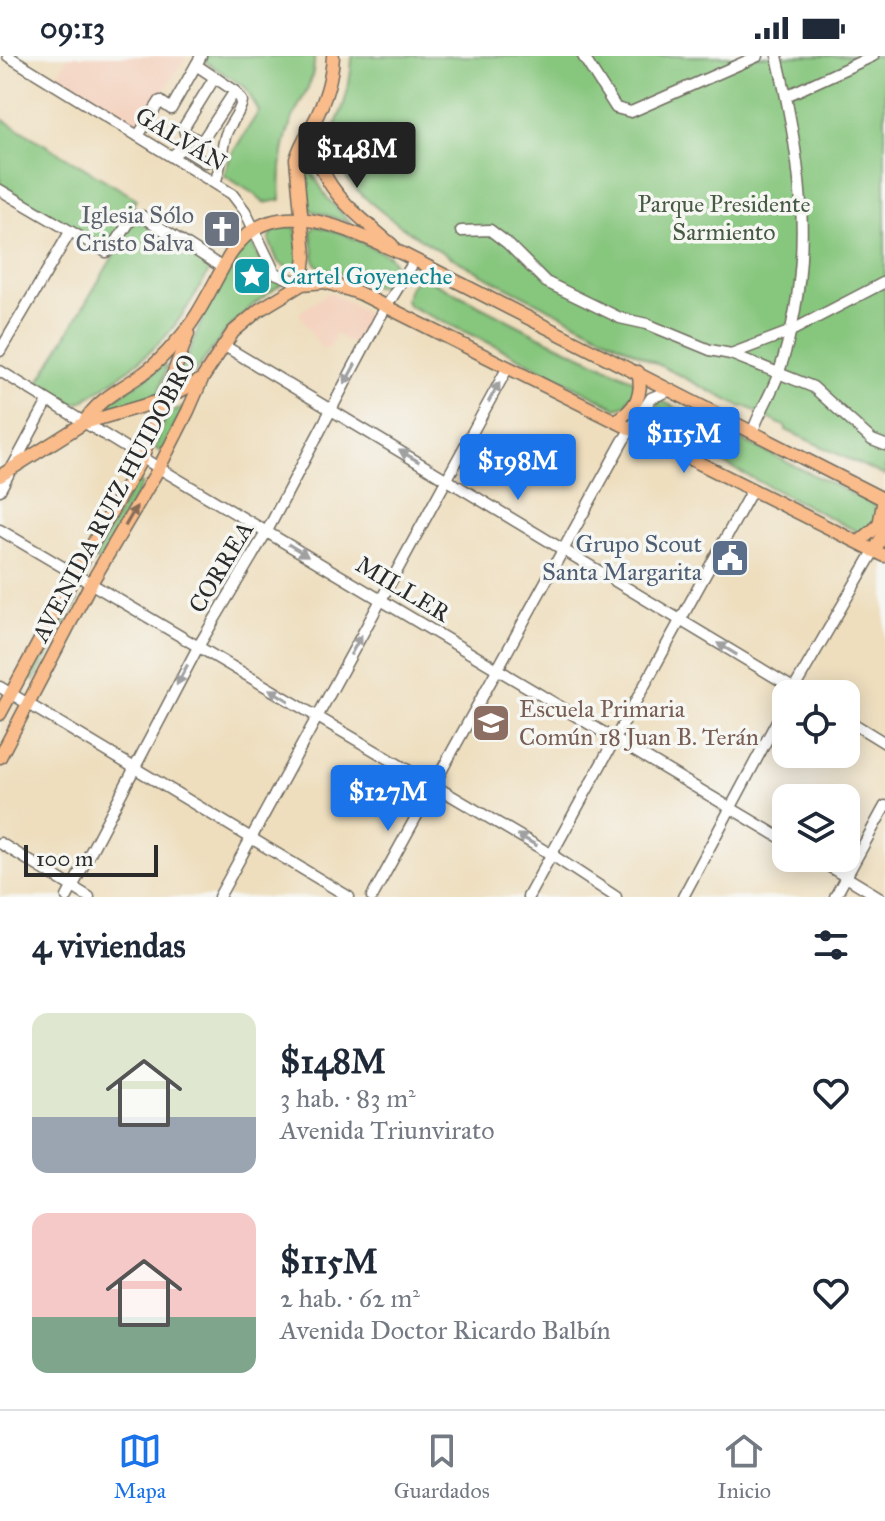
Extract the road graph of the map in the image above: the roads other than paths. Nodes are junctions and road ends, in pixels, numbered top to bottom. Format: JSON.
{"nodes":[{"id":1,"x":8,"y":56,"type":"edge"},
{"id":2,"x":333,"y":56,"type":"edge"},
{"id":3,"x":583,"y":56,"type":"edge"},
{"id":4,"x":758,"y":56,"type":"edge"},
{"id":5,"x":777,"y":56,"type":"edge"},
{"id":6,"x":873,"y":56,"type":"edge"},
{"id":7,"x":199,"y":61,"type":"edge"},
{"id":8,"x":215,"y":77,"type":"junction"},
{"id":9,"x":235,"y":91,"type":"junction"},
{"id":10,"x":786,"y":96,"type":"junction"},
{"id":11,"x":314,"y":122,"type":"junction"},
{"id":12,"x":138,"y":136,"type":"junction"},
{"id":13,"x":172,"y":156,"type":"junction"},
{"id":14,"x":219,"y":158,"type":"junction"},
{"id":15,"x":215,"y":183,"type":"junction"},
{"id":16,"x":0,"y":190,"type":"edge"},
{"id":17,"x":302,"y":218,"type":"junction"},
{"id":18,"x":255,"y":229,"type":"junction"},
{"id":19,"x":461,"y":231,"type":"dead end"},
{"id":20,"x":70,"y":232,"type":"junction"},
{"id":21,"x":401,"y":253,"type":"junction"},
{"id":22,"x":415,"y":260,"type":"junction"},
{"id":23,"x":223,"y":268,"type":"junction"},
{"id":24,"x":885,"y":282,"type":"edge"},
{"id":25,"x":302,"y":284,"type":"junction"},
{"id":26,"x":386,"y":306,"type":"junction"},
{"id":27,"x":190,"y":327,"type":"junction"},
{"id":28,"x":789,"y":332,"type":"junction"},
{"id":29,"x":223,"y":345,"type":"junction"},
{"id":30,"x":0,"y":351,"type":"edge"},
{"id":31,"x":731,"y":354,"type":"junction"},
{"id":32,"x":508,"y":367,"type":"junction"},
{"id":33,"x":0,"y":371,"type":"edge"},
{"id":34,"x":638,"y":372,"type":"junction"},
{"id":35,"x":779,"y":373,"type":"junction"},
{"id":36,"x":202,"y":379,"type":"junction"},
{"id":37,"x":671,"y":390,"type":"junction"},
{"id":38,"x":163,"y":400,"type":"junction"},
{"id":39,"x":48,"y":401,"type":"junction"},
{"id":40,"x":331,"y":410,"type":"junction"},
{"id":41,"x":616,"y":421,"type":"junction"},
{"id":42,"x":84,"y":423,"type":"junction"},
{"id":43,"x":632,"y":428,"type":"junction"},
{"id":44,"x":753,"y":431,"type":"junction"},
{"id":45,"x":885,"y":445,"type":"edge"},
{"id":46,"x":142,"y":458,"type":"junction"},
{"id":47,"x":159,"y":468,"type":"junction"},
{"id":48,"x":6,"y":472,"type":"edge"},
{"id":49,"x":446,"y":477,"type":"junction"},
{"id":50,"x":0,"y":490,"type":"edge"},
{"id":51,"x":752,"y":490,"type":"junction"},
{"id":52,"x":884,"y":499,"type":"edge"},
{"id":53,"x":0,"y":530,"type":"edge"},
{"id":54,"x":267,"y":531,"type":"junction"},
{"id":55,"x":885,"y":532,"type":"edge"},
{"id":56,"x":859,"y":542,"type":"junction"},
{"id":57,"x":563,"y":550,"type":"junction"},
{"id":58,"x":880,"y":553,"type":"edge"},
{"id":59,"x":75,"y":575,"type":"junction"},
{"id":60,"x":90,"y":585,"type":"junction"},
{"id":61,"x":382,"y":599,"type":"junction"},
{"id":62,"x":678,"y":620,"type":"junction"},
{"id":63,"x":198,"y":647,"type":"junction"},
{"id":64,"x":499,"y":669,"type":"junction"},
{"id":65,"x":776,"y":680,"type":"edge"},
{"id":66,"x":803,"y":680,"type":"edge"},
{"id":67,"x":6,"y":690,"type":"edge"},
{"id":68,"x":28,"y":704,"type":"junction"},
{"id":69,"x":0,"y":714,"type":"edge"},
{"id":70,"x":317,"y":717,"type":"junction"},
{"id":71,"x":860,"y":728,"type":"edge"},
{"id":72,"x":772,"y":730,"type":"edge"},
{"id":73,"x":616,"y":740,"type":"junction"},
{"id":74,"x":885,"y":743,"type":"edge"},
{"id":75,"x":0,"y":757,"type":"edge"},
{"id":76,"x":133,"y":767,"type":"junction"},
{"id":77,"x":433,"y":786,"type":"junction"},
{"id":78,"x":885,"y":806,"type":"edge"},
{"id":79,"x":730,"y":809,"type":"junction"},
{"id":80,"x":772,"y":833,"type":"edge"},
{"id":81,"x":253,"y":837,"type":"junction"},
{"id":82,"x":0,"y":843,"type":"edge"},
{"id":83,"x":552,"y":855,"type":"junction"},
{"id":84,"x":838,"y":872,"type":"edge"},
{"id":85,"x":845,"y":876,"type":"junction"},
{"id":86,"x":69,"y":892,"type":"edge"},
{"id":87,"x":89,"y":897,"type":"edge"},
{"id":88,"x":219,"y":897,"type":"edge"},
{"id":89,"x":349,"y":897,"type":"edge"},
{"id":90,"x":372,"y":897,"type":"edge"},
{"id":91,"x":528,"y":897,"type":"edge"},
{"id":92,"x":616,"y":897,"type":"edge"},
{"id":93,"x":683,"y":897,"type":"edge"},
{"id":94,"x":835,"y":897,"type":"edge"},
{"id":95,"x":879,"y":897,"type":"edge"}],
"edges":[{"from":1,"to":12,"type":"street","name":"GALVÁN"},
{"from":2,"to":11,"type":"main road"},
{"from":3,"to":4,"type":"street"},
{"from":5,"to":10,"type":"street"},
{"from":6,"to":10,"type":"street"},
{"from":7,"to":8,"type":"street"},
{"from":7,"to":12,"type":"street"},
{"from":8,"to":9,"type":"street"},
{"from":8,"to":9,"type":"street"},
{"from":9,"to":14,"type":"street"},
{"from":10,"to":28,"type":"street"},
{"from":11,"to":17,"type":"main road"},
{"from":11,"to":21,"type":"main road"},
{"from":12,"to":13,"type":"street","name":"GALVÁN"},
{"from":13,"to":14,"type":"street"},
{"from":13,"to":15,"type":"street","name":"GALVÁN"},
{"from":14,"to":15,"type":"street"},
{"from":15,"to":18,"type":"street","name":"GALVÁN"},
{"from":16,"to":20,"type":"street"},
{"from":17,"to":18,"type":"main road"},
{"from":17,"to":21,"type":"main road"},
{"from":17,"to":25,"type":"main road"},
{"from":18,"to":23,"type":"main road"},
{"from":18,"to":25,"type":"street","name":"GALVÁN"},
{"from":19,"to":31,"type":"street"},
{"from":20,"to":23,"type":"street"},
{"from":20,"to":30,"type":"street"},
{"from":21,"to":22,"type":"main road"},
{"from":22,"to":26,"type":"street","name":"CORREA"},
{"from":22,"to":34,"type":"main road"},
{"from":23,"to":27,"type":"main road"},
{"from":24,"to":28,"type":"street"},
{"from":25,"to":26,"type":"main road"},
{"from":25,"to":29,"type":"main road","name":"AVENIDA RUIZ HUIDOBRO"},
{"from":26,"to":32,"type":"main road"},
{"from":26,"to":40,"type":"street","name":"CORREA","one_way":true},
{"from":27,"to":38,"type":"main road","name":"AVENIDA RUIZ HUIDOBRO"},
{"from":27,"to":42,"type":"main road"},
{"from":28,"to":31,"type":"street"},
{"from":28,"to":35,"type":"street"},
{"from":29,"to":36,"type":"main road","name":"AVENIDA RUIZ HUIDOBRO"},
{"from":29,"to":40,"type":"street"},
{"from":31,"to":35,"type":"street"},
{"from":32,"to":41,"type":"main road"},
{"from":49,"to":32,"type":"street","one_way":true},
{"from":33,"to":39,"type":"street","name":"MILLER"},
{"from":34,"to":37,"type":"main road"},
{"from":34,"to":41,"type":"main road"},
{"from":35,"to":44,"type":"street"},
{"from":35,"to":45,"type":"street"},
{"from":36,"to":38,"type":"main road"},
{"from":36,"to":47,"type":"main road","name":"AVENIDA RUIZ HUIDOBRO"},
{"from":37,"to":43,"type":"street"},
{"from":37,"to":44,"type":"main road"},
{"from":38,"to":42,"type":"main road"},
{"from":38,"to":46,"type":"main road","name":"AVENIDA RUIZ HUIDOBRO"},
{"from":39,"to":42,"type":"street","name":"MILLER"},
{"from":39,"to":48,"type":"street"},
{"from":49,"to":40,"type":"street","one_way":true},
{"from":40,"to":54,"type":"street","name":"CORREA"},
{"from":41,"to":43,"type":"main road"},
{"from":42,"to":46,"type":"street","name":"MILLER"},
{"from":42,"to":48,"type":"main road"},
{"from":43,"to":51,"type":"main road"},
{"from":43,"to":57,"type":"street"},
{"from":44,"to":52,"type":"main road"},
{"from":46,"to":47,"type":"street","name":"MILLER"},
{"from":46,"to":59,"type":"main road","name":"AVENIDA RUIZ HUIDOBRO"},
{"from":47,"to":54,"type":"street","name":"MILLER"},
{"from":60,"to":47,"type":"main road","name":"AVENIDA RUIZ HUIDOBRO","one_way":true},
{"from":48,"to":50,"type":"street"},
{"from":49,"to":57,"type":"street"},
{"from":49,"to":61,"type":"street"},
{"from":51,"to":56,"type":"main road"},
{"from":51,"to":62,"type":"street"},
{"from":52,"to":56,"type":"main road"},
{"from":53,"to":59,"type":"street"},
{"from":54,"to":61,"type":"street","name":"MILLER","one_way":true},
{"from":54,"to":63,"type":"street","name":"CORREA"},
{"from":55,"to":58,"type":"main road"},
{"from":56,"to":58,"type":"main road"},
{"from":57,"to":62,"type":"street"},
{"from":57,"to":64,"type":"street"},
{"from":58,"to":66,"type":"street"},
{"from":59,"to":60,"type":"street"},
{"from":59,"to":67,"type":"main road","name":"AVENIDA RUIZ HUIDOBRO"},
{"from":60,"to":63,"type":"street"},
{"from":60,"to":68,"type":"main road","name":"AVENIDA RUIZ HUIDOBRO"},
{"from":61,"to":64,"type":"street","name":"MILLER"},
{"from":70,"to":61,"type":"street","one_way":true},
{"from":65,"to":62,"type":"street","one_way":true},
{"from":62,"to":73,"type":"street"},
{"from":70,"to":63,"type":"street","one_way":true},
{"from":63,"to":76,"type":"street","name":"CORREA","one_way":true},
{"from":64,"to":73,"type":"street","name":"MILLER"},
{"from":64,"to":77,"type":"street"},
{"from":67,"to":68,"type":"street"},
{"from":67,"to":69,"type":"main road","name":"AVENIDA RUIZ HUIDOBRO"},
{"from":68,"to":75,"type":"main road","name":"AVENIDA RUIZ HUIDOBRO"},
{"from":68,"to":76,"type":"street"},
{"from":70,"to":77,"type":"street"},
{"from":70,"to":81,"type":"street"},
{"from":71,"to":74,"type":"street"},
{"from":72,"to":79,"type":"street"},
{"from":73,"to":79,"type":"street","name":"MILLER"},
{"from":73,"to":83,"type":"street"},
{"from":76,"to":81,"type":"street"},
{"from":76,"to":86,"type":"street","name":"CORREA"},
{"from":83,"to":77,"type":"street","one_way":true},
{"from":77,"to":90,"type":"street"},
{"from":78,"to":85,"type":"street"},
{"from":79,"to":80,"type":"street","name":"MILLER"},
{"from":79,"to":93,"type":"street"},
{"from":81,"to":88,"type":"street"},
{"from":81,"to":89,"type":"street"},
{"from":82,"to":86,"type":"street"},
{"from":83,"to":91,"type":"street"},
{"from":83,"to":92,"type":"street"},
{"from":84,"to":85,"type":"street"},
{"from":85,"to":94,"type":"street"},
{"from":85,"to":95,"type":"street"},
{"from":86,"to":87,"type":"street"}]}
